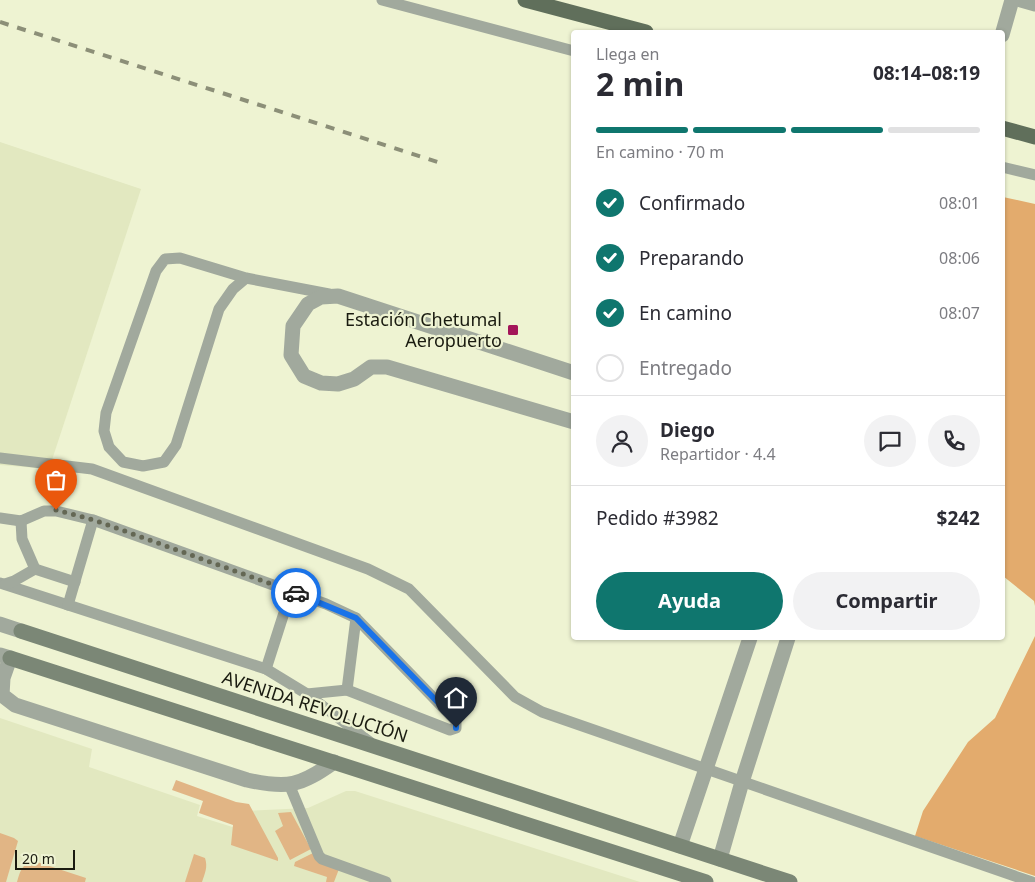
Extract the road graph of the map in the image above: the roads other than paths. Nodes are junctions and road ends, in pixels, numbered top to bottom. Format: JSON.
{"nodes":[{"id":1,"x":382,"y":0,"type":"edge"},
{"id":2,"x":525,"y":0,"type":"edge"},
{"id":3,"x":1012,"y":0,"type":"edge"},
{"id":4,"x":1021,"y":0,"type":"edge"},
{"id":5,"x":1035,"y":4,"type":"edge"},
{"id":6,"x":638,"y":30,"type":"edge"},
{"id":7,"x":1003,"y":30,"type":"edge"},
{"id":8,"x":571,"y":50,"type":"edge"},
{"id":9,"x":1005,"y":129,"type":"edge"},
{"id":10,"x":1035,"y":137,"type":"edge"},
{"id":11,"x":1005,"y":168,"type":"edge"},
{"id":12,"x":1035,"y":175,"type":"edge"},
{"id":13,"x":246,"y":278,"type":"junction"},
{"id":14,"x":338,"y":296,"type":"junction"},
{"id":15,"x":571,"y":372,"type":"edge"},
{"id":16,"x":571,"y":421,"type":"edge"},
{"id":17,"x":0,"y":458,"type":"edge"},
{"id":18,"x":0,"y":518,"type":"edge"},
{"id":19,"x":94,"y":520,"type":"junction"},
{"id":20,"x":20,"y":521,"type":"junction"},
{"id":21,"x":35,"y":569,"type":"junction"},
{"id":22,"x":75,"y":582,"type":"junction"},
{"id":23,"x":2,"y":583,"type":"edge"},
{"id":24,"x":291,"y":591,"type":"junction"},
{"id":25,"x":68,"y":605,"type":"junction"},
{"id":26,"x":356,"y":618,"type":"junction"},
{"id":27,"x":0,"y":624,"type":"edge"},
{"id":28,"x":749,"y":640,"type":"edge"},
{"id":29,"x":787,"y":640,"type":"edge"},
{"id":30,"x":5,"y":656,"type":"edge"},
{"id":31,"x":266,"y":669,"type":"junction"},
{"id":32,"x":347,"y":690,"type":"junction"},
{"id":33,"x":307,"y":694,"type":"junction"},
{"id":34,"x":378,"y":748,"type":"junction"},
{"id":35,"x":334,"y":762,"type":"junction"},
{"id":36,"x":705,"y":769,"type":"junction"},
{"id":37,"x":742,"y":782,"type":"junction"},
{"id":38,"x":289,"y":784,"type":"junction"},
{"id":39,"x":564,"y":808,"type":"junction"},
{"id":40,"x":555,"y":834,"type":"junction"},
{"id":41,"x":680,"y":846,"type":"junction"},
{"id":42,"x":720,"y":859,"type":"junction"},
{"id":43,"x":386,"y":882,"type":"edge"},
{"id":44,"x":706,"y":882,"type":"edge"},
{"id":45,"x":790,"y":882,"type":"edge"},
{"id":46,"x":1032,"y":882,"type":"edge"}],
"edges":[{"from":1,"to":8,"type":"lane"},
{"from":2,"to":6,"type":"main road"},
{"from":3,"to":7,"type":"street"},
{"from":4,"to":5,"type":"street"},
{"from":9,"to":10,"type":"main road"},
{"from":11,"to":12,"type":"lane"},
{"from":13,"to":13,"type":"lane"},
{"from":13,"to":14,"type":"lane"},
{"from":14,"to":15,"type":"street"},
{"from":14,"to":16,"type":"street"},
{"from":17,"to":36,"type":"lane"},
{"from":18,"to":20,"type":"lane"},
{"from":19,"to":20,"type":"lane"},
{"from":19,"to":22,"type":"lane"},
{"from":19,"to":24,"type":"lane"},
{"from":20,"to":21,"type":"lane"},
{"from":21,"to":22,"type":"lane"},
{"from":21,"to":23,"type":"lane"},
{"from":22,"to":25,"type":"lane"},
{"from":23,"to":25,"type":"lane"},
{"from":24,"to":26,"type":"lane"},
{"from":24,"to":31,"type":"lane"},
{"from":25,"to":31,"type":"lane"},
{"from":26,"to":32,"type":"lane"},
{"from":26,"to":32,"type":"lane"},
{"from":27,"to":34,"type":"street","name":"AVENIDA REVOLUCIÓN"},
{"from":28,"to":36,"type":"street"},
{"from":29,"to":37,"type":"street"},
{"from":30,"to":35,"type":"street"},
{"from":30,"to":38,"type":"street"},
{"from":31,"to":33,"type":"lane"},
{"from":32,"to":33,"type":"lane"},
{"from":33,"to":34,"type":"lane"},
{"from":34,"to":39,"type":"street","name":"AVENIDA REVOLUCIÓN"},
{"from":35,"to":38,"type":"street"},
{"from":35,"to":40,"type":"street"},
{"from":36,"to":37,"type":"lane"},
{"from":36,"to":41,"type":"street"},
{"from":37,"to":42,"type":"street"},
{"from":37,"to":46,"type":"lane"},
{"from":38,"to":43,"type":"lane"},
{"from":39,"to":40,"type":"street"},
{"from":39,"to":41,"type":"street","name":"AVENIDA REVOLUCIÓN"},
{"from":40,"to":44,"type":"street"},
{"from":41,"to":42,"type":"street","name":"AVENIDA REVOLUCIÓN"},
{"from":42,"to":45,"type":"street","name":"AVENIDA REVOLUCIÓN"}]}
